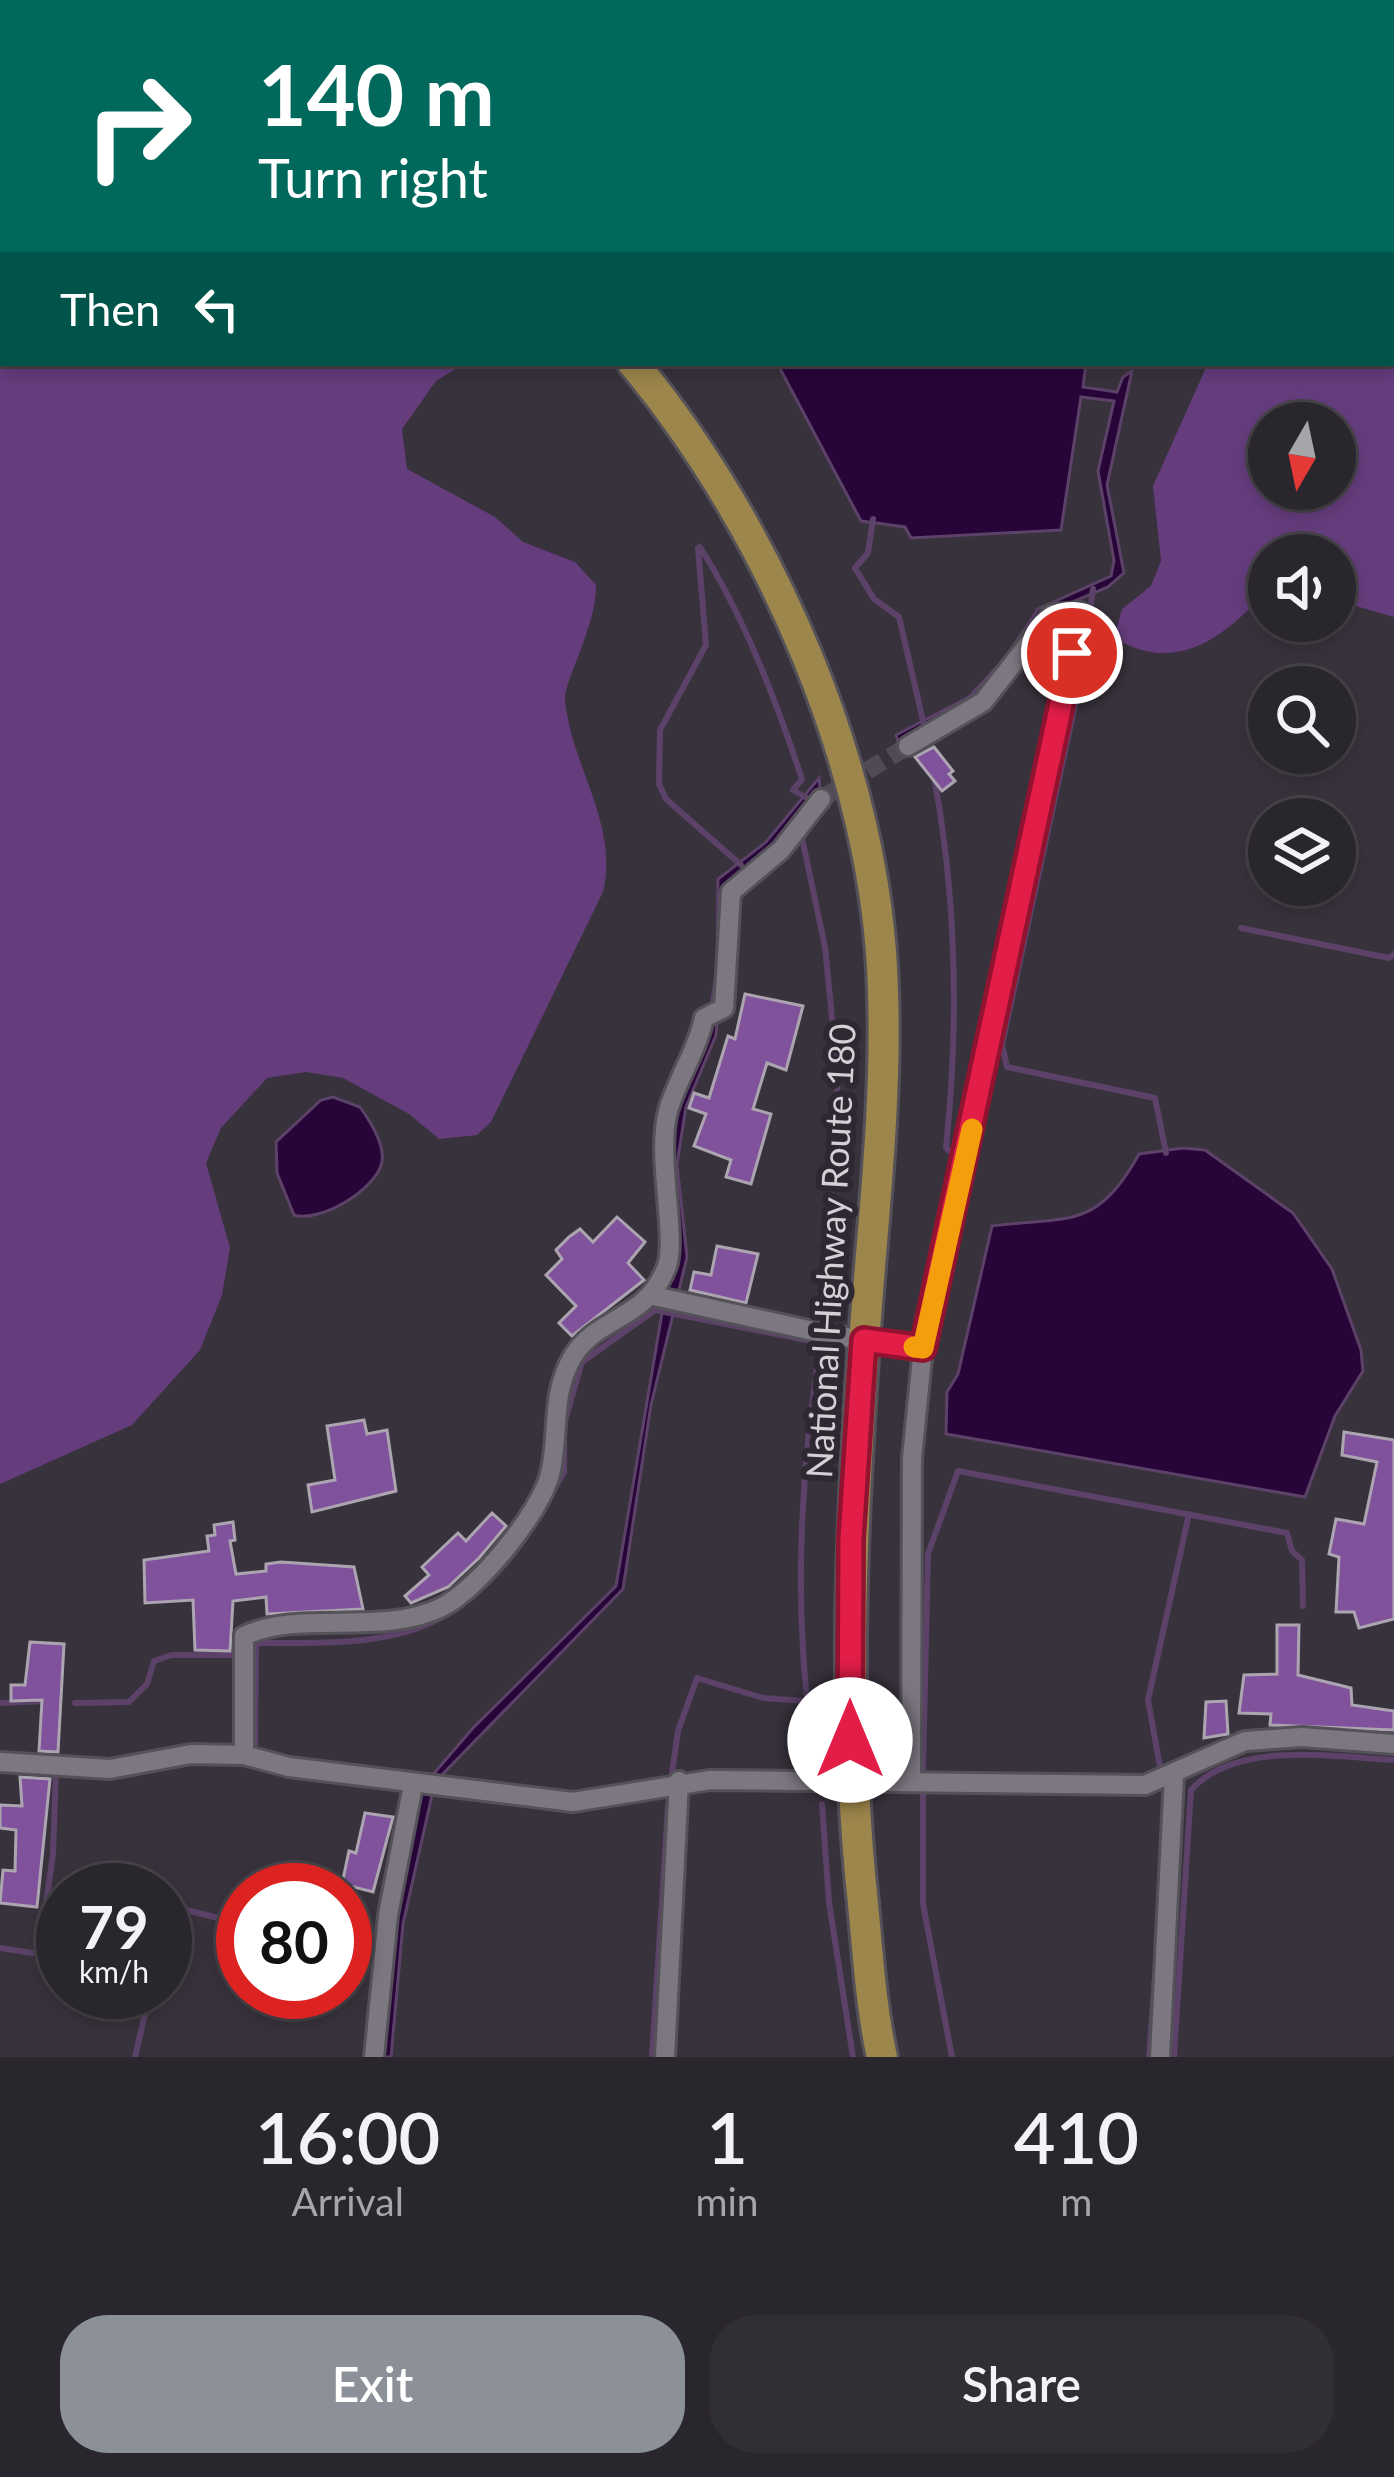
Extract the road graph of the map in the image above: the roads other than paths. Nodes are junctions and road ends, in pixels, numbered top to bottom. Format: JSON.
{"nodes":[{"id":1,"x":635,"y":366,"type":"edge"},
{"id":2,"x":908,"y":746,"type":"tunnel mouth"},
{"id":3,"x":821,"y":799,"type":"tunnel mouth"},
{"id":4,"x":654,"y":1296,"type":"junction"},
{"id":5,"x":864,"y":1340,"type":"junction"},
{"id":6,"x":923,"y":1348,"type":"junction"},
{"id":7,"x":1394,"y":1744,"type":"edge"},
{"id":8,"x":244,"y":1755,"type":"junction"},
{"id":9,"x":0,"y":1762,"type":"edge"},
{"id":10,"x":1174,"y":1775,"type":"junction"},
{"id":11,"x":850,"y":1780,"type":"junction"},
{"id":12,"x":679,"y":1781,"type":"junction"},
{"id":13,"x":911,"y":1782,"type":"junction"},
{"id":14,"x":412,"y":1785,"type":"junction"},
{"id":15,"x":374,"y":2057,"type":"edge"},
{"id":16,"x":665,"y":2057,"type":"edge"},
{"id":17,"x":883,"y":2057,"type":"edge"},
{"id":18,"x":1160,"y":2057,"type":"edge"}],
"edges":[{"from":1,"to":5,"type":"highway","name":"National Highway Route 180"},
{"from":2,"to":6,"type":"street"},
{"from":3,"to":4,"type":"street"},
{"from":4,"to":5,"type":"street"},
{"from":4,"to":8,"type":"street"},
{"from":5,"to":6,"type":"street"},
{"from":5,"to":11,"type":"highway","name":"National Highway Route 180"},
{"from":6,"to":13,"type":"street"},
{"from":7,"to":10,"type":"street"},
{"from":8,"to":9,"type":"street"},
{"from":8,"to":14,"type":"street"},
{"from":10,"to":13,"type":"street"},
{"from":10,"to":18,"type":"street"},
{"from":11,"to":12,"type":"street"},
{"from":11,"to":13,"type":"street"},
{"from":11,"to":17,"type":"highway","name":"National Highway Route 180"},
{"from":12,"to":14,"type":"street"},
{"from":12,"to":16,"type":"street"},
{"from":14,"to":15,"type":"street"}]}
